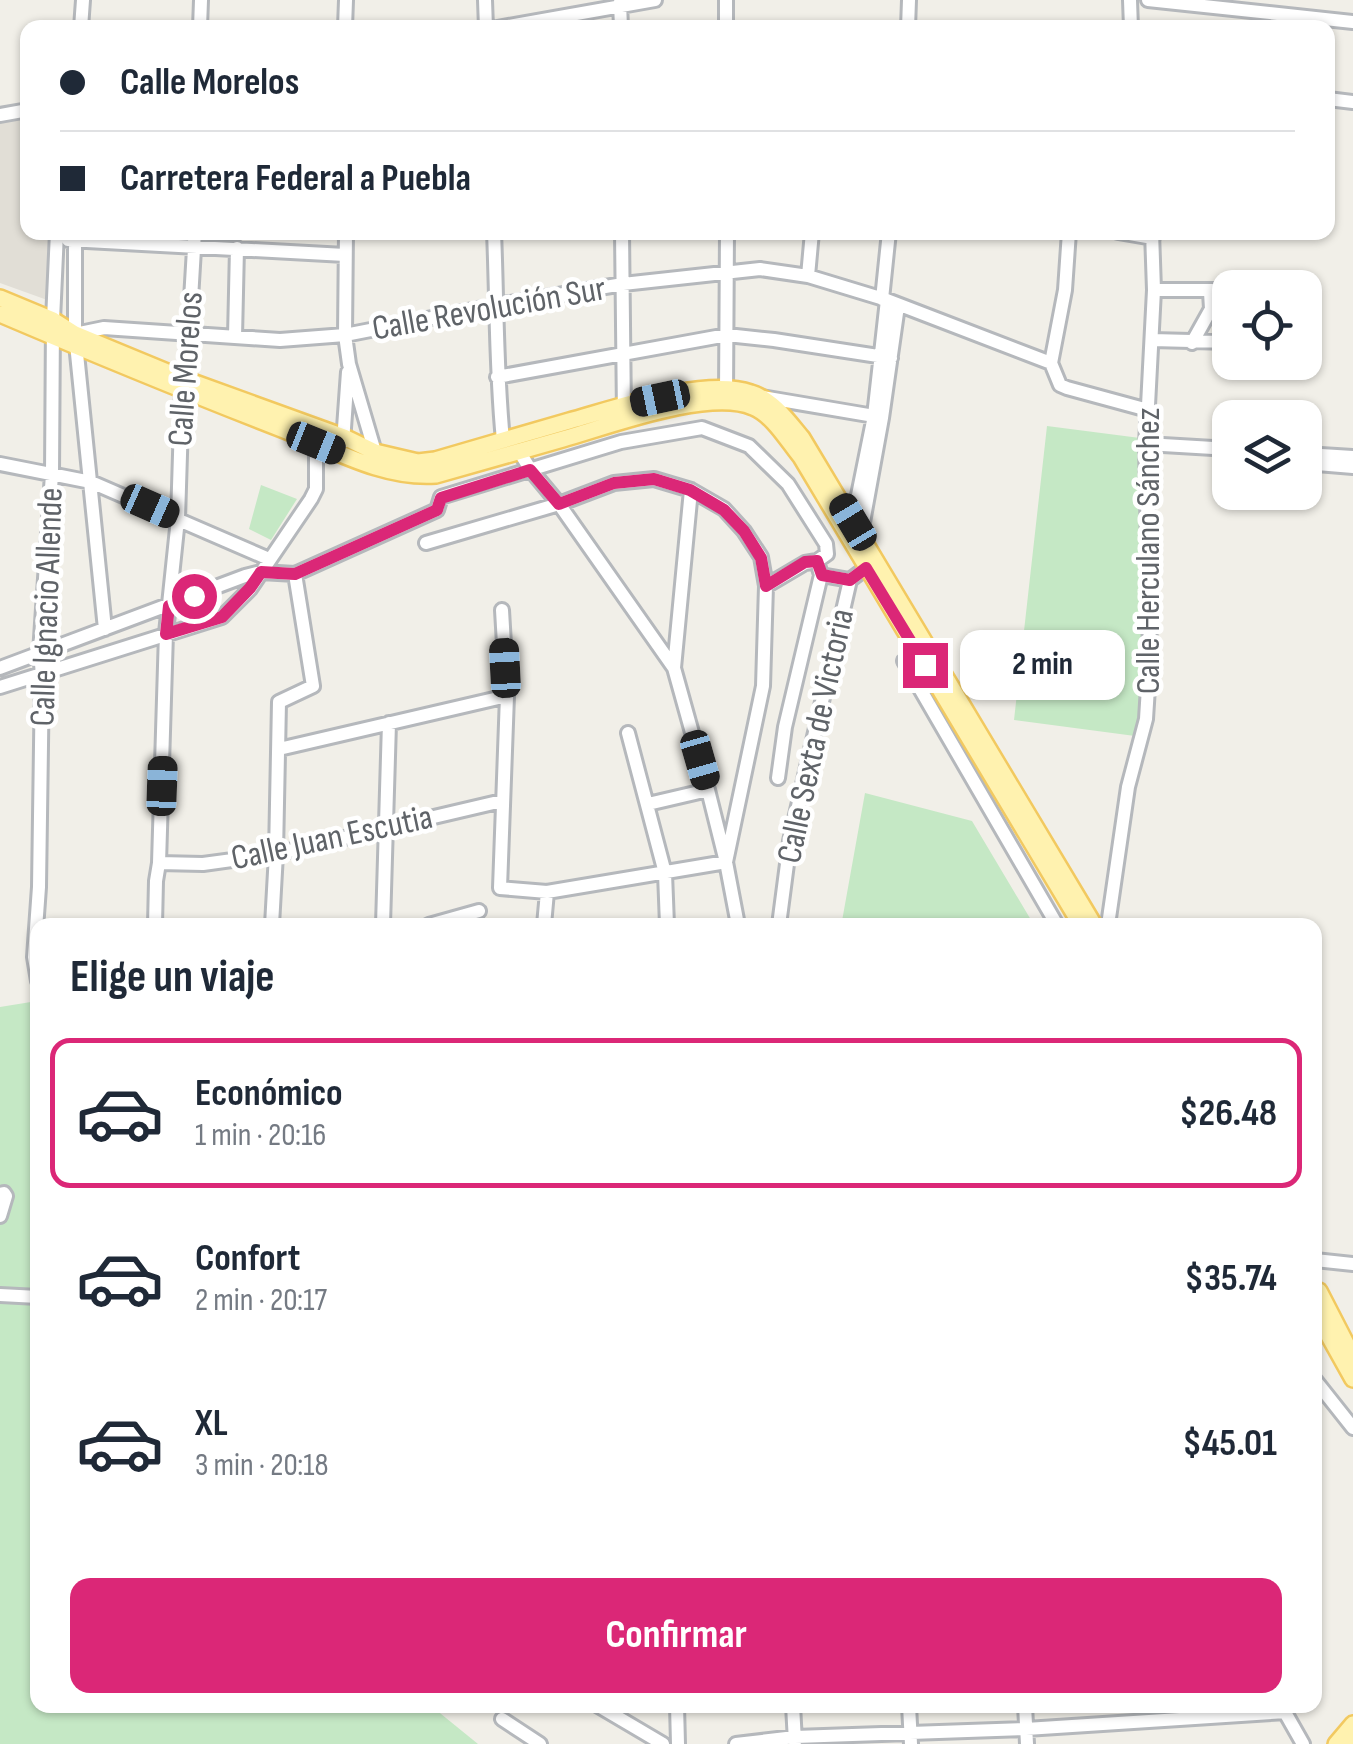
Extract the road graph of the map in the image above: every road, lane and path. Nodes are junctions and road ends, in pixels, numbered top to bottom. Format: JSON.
{"nodes":[{"id":1,"x":655,"y":0,"type":"edge"},
{"id":2,"x":1148,"y":0,"type":"edge"},
{"id":3,"x":620,"y":3,"type":"edge"},
{"id":4,"x":536,"y":20,"type":"edge"},
{"id":5,"x":1334,"y":20,"type":"edge"},
{"id":6,"x":57,"y":240,"type":"edge"},
{"id":7,"x":74,"y":240,"type":"edge"},
{"id":8,"x":195,"y":240,"type":"edge"},
{"id":9,"x":200,"y":240,"type":"edge"},
{"id":10,"x":346,"y":240,"type":"edge"},
{"id":11,"x":494,"y":240,"type":"edge"},
{"id":12,"x":622,"y":240,"type":"edge"},
{"id":13,"x":727,"y":240,"type":"edge"},
{"id":14,"x":811,"y":240,"type":"edge"},
{"id":15,"x":889,"y":240,"type":"edge"},
{"id":16,"x":1069,"y":240,"type":"edge"},
{"id":17,"x":1152,"y":240,"type":"edge"},
{"id":18,"x":237,"y":248,"type":"junction"},
{"id":19,"x":346,"y":255,"type":"junction"},
{"id":20,"x":727,"y":272,"type":"junction"},
{"id":21,"x":808,"y":276,"type":"junction"},
{"id":22,"x":623,"y":284,"type":"junction"},
{"id":23,"x":1154,"y":290,"type":"junction"},
{"id":24,"x":1210,"y":292,"type":"joint"},
{"id":25,"x":0,"y":298,"type":"edge"},
{"id":26,"x":889,"y":302,"type":"junction"},
{"id":27,"x":498,"y":305,"type":"junction"},
{"id":28,"x":0,"y":314,"type":"edge"},
{"id":29,"x":53,"y":328,"type":"junction"},
{"id":30,"x":189,"y":333,"type":"junction"},
{"id":31,"x":345,"y":335,"type":"junction"},
{"id":32,"x":727,"y":335,"type":"junction"},
{"id":33,"x":235,"y":337,"type":"junction"},
{"id":34,"x":1152,"y":340,"type":"junction"},
{"id":35,"x":76,"y":341,"type":"junction"},
{"id":36,"x":1192,"y":342,"type":"junction"},
{"id":37,"x":1212,"y":342,"type":"edge"},
{"id":38,"x":623,"y":356,"type":"junction"},
{"id":39,"x":886,"y":357,"type":"junction"},
{"id":40,"x":1051,"y":363,"type":"junction"},
{"id":41,"x":348,"y":364,"type":"junction"},
{"id":42,"x":497,"y":378,"type":"junction"},
{"id":43,"x":183,"y":384,"type":"junction"},
{"id":44,"x":726,"y":394,"type":"junction"},
{"id":45,"x":762,"y":397,"type":"junction"},
{"id":46,"x":1148,"y":410,"type":"junction"},
{"id":47,"x":624,"y":413,"type":"junction"},
{"id":48,"x":878,"y":417,"type":"junction"},
{"id":49,"x":503,"y":440,"type":"junction"},
{"id":50,"x":316,"y":443,"type":"junction"},
{"id":51,"x":342,"y":445,"type":"junction"},
{"id":52,"x":1146,"y":447,"type":"junction"},
{"id":53,"x":1212,"y":449,"type":"edge"},
{"id":54,"x":519,"y":452,"type":"junction"},
{"id":55,"x":1212,"y":456,"type":"edge"},
{"id":56,"x":1322,"y":457,"type":"edge"},
{"id":57,"x":373,"y":459,"type":"junction"},
{"id":58,"x":1352,"y":462,"type":"edge"},
{"id":59,"x":1322,"y":463,"type":"edge"},
{"id":60,"x":0,"y":464,"type":"edge"},
{"id":61,"x":436,"y":468,"type":"junction"},
{"id":62,"x":530,"y":470,"type":"junction"},
{"id":63,"x":52,"y":474,"type":"junction"},
{"id":64,"x":92,"y":482,"type":"junction"},
{"id":65,"x":690,"y":490,"type":"junction"},
{"id":66,"x":441,"y":498,"type":"junction"},
{"id":67,"x":559,"y":504,"type":"junction"},
{"id":68,"x":838,"y":509,"type":"junction"},
{"id":69,"x":178,"y":519,"type":"junction"},
{"id":70,"x":854,"y":536,"type":"junction"},
{"id":71,"x":426,"y":543,"type":"dead end"},
{"id":72,"x":269,"y":559,"type":"junction"},
{"id":73,"x":871,"y":564,"type":"junction"},
{"id":74,"x":819,"y":568,"type":"junction"},
{"id":75,"x":261,"y":572,"type":"junction"},
{"id":76,"x":295,"y":574,"type":"junction"},
{"id":77,"x":850,"y":580,"type":"junction"},
{"id":78,"x":766,"y":586,"type":"junction"},
{"id":79,"x":169,"y":606,"type":"junction"},
{"id":80,"x":502,"y":610,"type":"dead end"},
{"id":81,"x":105,"y":630,"type":"junction"},
{"id":82,"x":166,"y":634,"type":"junction"},
{"id":83,"x":40,"y":653,"type":"junction"},
{"id":84,"x":904,"y":661,"type":"dead end"},
{"id":85,"x":0,"y":668,"type":"edge"},
{"id":86,"x":674,"y":668,"type":"junction"},
{"id":87,"x":42,"y":675,"type":"junction"},
{"id":88,"x":0,"y":687,"type":"edge"},
{"id":89,"x":506,"y":696,"type":"junction"},
{"id":90,"x":389,"y":723,"type":"junction"},
{"id":91,"x":628,"y":733,"type":"dead end"},
{"id":92,"x":280,"y":750,"type":"junction"},
{"id":93,"x":778,"y":778,"type":"dead end"},
{"id":94,"x":708,"y":790,"type":"junction"},
{"id":95,"x":502,"y":802,"type":"junction"},
{"id":96,"x":648,"y":804,"type":"junction"},
{"id":97,"x":387,"y":827,"type":"junction"},
{"id":98,"x":276,"y":854,"type":"junction"},
{"id":99,"x":726,"y":862,"type":"junction"},
{"id":100,"x":160,"y":863,"type":"junction"},
{"id":101,"x":665,"y":873,"type":"junction"},
{"id":102,"x":547,"y":892,"type":"junction"},
{"id":103,"x":479,"y":912,"type":"dead end"},
{"id":104,"x":37,"y":918,"type":"edge"},
{"id":105,"x":155,"y":918,"type":"edge"},
{"id":106,"x":272,"y":918,"type":"edge"},
{"id":107,"x":383,"y":918,"type":"edge"},
{"id":108,"x":456,"y":918,"type":"edge"},
{"id":109,"x":545,"y":918,"type":"edge"},
{"id":110,"x":668,"y":918,"type":"edge"},
{"id":111,"x":737,"y":918,"type":"edge"},
{"id":112,"x":779,"y":918,"type":"edge"},
{"id":113,"x":1054,"y":918,"type":"edge"},
{"id":114,"x":1078,"y":918,"type":"edge"},
{"id":115,"x":1090,"y":918,"type":"edge"},
{"id":116,"x":1109,"y":918,"type":"edge"},
{"id":117,"x":0,"y":1194,"type":"edge"},
{"id":118,"x":0,"y":1216,"type":"edge"},
{"id":119,"x":1322,"y":1261,"type":"edge"},
{"id":120,"x":1353,"y":1264,"type":"edge"},
{"id":121,"x":1322,"y":1294,"type":"edge"},
{"id":122,"x":0,"y":1296,"type":"edge"},
{"id":123,"x":30,"y":1297,"type":"edge"},
{"id":124,"x":1322,"y":1298,"type":"edge"},
{"id":125,"x":1322,"y":1324,"type":"edge"},
{"id":126,"x":1353,"y":1333,"type":"edge"},
{"id":127,"x":1353,"y":1358,"type":"edge"},
{"id":128,"x":1353,"y":1379,"type":"edge"},
{"id":129,"x":1322,"y":1389,"type":"edge"},
{"id":130,"x":1353,"y":1428,"type":"edge"},
{"id":131,"x":611,"y":1713,"type":"edge"},
{"id":132,"x":676,"y":1713,"type":"edge"},
{"id":133,"x":793,"y":1713,"type":"edge"},
{"id":134,"x":909,"y":1713,"type":"edge"},
{"id":135,"x":1025,"y":1713,"type":"edge"},
{"id":136,"x":1229,"y":1713,"type":"edge"},
{"id":137,"x":1285,"y":1713,"type":"edge"},
{"id":138,"x":502,"y":1719,"type":"dead end"},
{"id":139,"x":1353,"y":1724,"type":"edge"},
{"id":140,"x":1026,"y":1728,"type":"junction"},
{"id":141,"x":910,"y":1739,"type":"edge"},
{"id":142,"x":795,"y":1740,"type":"edge"},
{"id":143,"x":540,"y":1744,"type":"edge"},
{"id":144,"x":663,"y":1744,"type":"edge"},
{"id":145,"x":678,"y":1744,"type":"edge"},
{"id":146,"x":736,"y":1744,"type":"edge"},
{"id":147,"x":1026,"y":1744,"type":"edge"},
{"id":148,"x":1303,"y":1744,"type":"edge"},
{"id":149,"x":1336,"y":1744,"type":"edge"}],
"edges":[{"from":1,"to":3,"type":"street"},
{"from":2,"to":5,"type":"street"},
{"from":3,"to":4,"type":"street"},
{"from":6,"to":29,"type":"street","name":"Calle Ignacio Allende"},
{"from":7,"to":35,"type":"street"},
{"from":8,"to":30,"type":"street","name":"Calle Morelos"},
{"from":9,"to":18,"type":"street"},
{"from":10,"to":19,"type":"street"},
{"from":11,"to":27,"type":"street"},
{"from":12,"to":22,"type":"street"},
{"from":13,"to":20,"type":"street"},
{"from":14,"to":21,"type":"street"},
{"from":15,"to":26,"type":"street"},
{"from":16,"to":40,"type":"street"},
{"from":17,"to":23,"type":"street","name":"Calle Herculano Sánchez"},
{"from":18,"to":19,"type":"street"},
{"from":18,"to":33,"type":"street"},
{"from":19,"to":31,"type":"street"},
{"from":20,"to":21,"type":"street","name":"Calle Revolución Sur"},
{"from":20,"to":22,"type":"street","name":"Calle Revolución Sur"},
{"from":20,"to":32,"type":"street"},
{"from":21,"to":26,"type":"street","name":"Calle Revolución Sur"},
{"from":22,"to":27,"type":"street","name":"Calle Revolución Sur"},
{"from":22,"to":38,"type":"street"},
{"from":23,"to":24,"type":"street"},
{"from":23,"to":34,"type":"street","name":"Calle Herculano Sánchez"},
{"from":24,"to":36,"type":"street"},
{"from":25,"to":29,"type":"main road"},
{"from":26,"to":39,"type":"street"},
{"from":26,"to":40,"type":"street","name":"Calle Revolución Sur"},
{"from":27,"to":31,"type":"street","name":"Calle Revolución Sur"},
{"from":27,"to":42,"type":"street"},
{"from":28,"to":29,"type":"main road"},
{"from":29,"to":35,"type":"main road"},
{"from":29,"to":63,"type":"street","name":"Calle Ignacio Allende"},
{"from":30,"to":33,"type":"street","name":"Calle Revolución Sur"},
{"from":30,"to":35,"type":"street","name":"Calle Revolución Sur"},
{"from":30,"to":43,"type":"street","name":"Calle Morelos"},
{"from":31,"to":33,"type":"street","name":"Calle Revolución Sur"},
{"from":31,"to":41,"type":"street"},
{"from":32,"to":38,"type":"street"},
{"from":32,"to":39,"type":"street"},
{"from":32,"to":44,"type":"street"},
{"from":34,"to":36,"type":"street"},
{"from":34,"to":46,"type":"street","name":"Calle Herculano Sánchez"},
{"from":35,"to":43,"type":"main road"},
{"from":35,"to":64,"type":"street"},
{"from":36,"to":37,"type":"street"},
{"from":38,"to":42,"type":"street"},
{"from":38,"to":47,"type":"street"},
{"from":39,"to":48,"type":"street"},
{"from":40,"to":46,"type":"street"},
{"from":41,"to":51,"type":"street"},
{"from":41,"to":57,"type":"street"},
{"from":42,"to":49,"type":"street"},
{"from":43,"to":50,"type":"main road"},
{"from":43,"to":51,"type":"main road"},
{"from":43,"to":69,"type":"street","name":"Calle Morelos"},
{"from":44,"to":45,"type":"main road"},
{"from":44,"to":47,"type":"main road"},
{"from":44,"to":68,"type":"main road"},
{"from":45,"to":48,"type":"street"},
{"from":45,"to":68,"type":"main road"},
{"from":46,"to":52,"type":"street","name":"Calle Herculano Sánchez"},
{"from":47,"to":49,"type":"main road"},
{"from":47,"to":54,"type":"main road"},
{"from":48,"to":70,"type":"street"},
{"from":49,"to":61,"type":"main road"},
{"from":50,"to":51,"type":"main road"},
{"from":50,"to":72,"type":"street"},
{"from":51,"to":57,"type":"main road"},
{"from":52,"to":53,"type":"street"},
{"from":52,"to":55,"type":"street"},
{"from":52,"to":116,"type":"street","name":"Calle Herculano Sánchez"},
{"from":54,"to":61,"type":"main road"},
{"from":54,"to":62,"type":"street"},
{"from":56,"to":58,"type":"street"},
{"from":57,"to":61,"type":"main road"},
{"from":58,"to":59,"type":"street"},
{"from":60,"to":63,"type":"street"},
{"from":61,"to":66,"type":"street"},
{"from":62,"to":66,"type":"street"},
{"from":62,"to":67,"type":"street"},
{"from":62,"to":74,"type":"street"},
{"from":63,"to":64,"type":"street"},
{"from":63,"to":83,"type":"street","name":"Calle Ignacio Allende"},
{"from":64,"to":69,"type":"street"},
{"from":64,"to":81,"type":"street"},
{"from":65,"to":67,"type":"street"},
{"from":65,"to":78,"type":"street"},
{"from":65,"to":86,"type":"street"},
{"from":66,"to":76,"type":"street"},
{"from":67,"to":71,"type":"street"},
{"from":67,"to":86,"type":"street"},
{"from":68,"to":70,"type":"main road"},
{"from":69,"to":72,"type":"street"},
{"from":69,"to":79,"type":"street","name":"Calle Morelos"},
{"from":70,"to":73,"type":"main road"},
{"from":72,"to":75,"type":"street"},
{"from":73,"to":77,"type":"street","name":"Calle Sexta de Victoria"},
{"from":73,"to":114,"type":"main road"},
{"from":73,"to":115,"type":"main road"},
{"from":74,"to":77,"type":"street"},
{"from":74,"to":78,"type":"street"},
{"from":74,"to":93,"type":"street"},
{"from":75,"to":76,"type":"street"},
{"from":75,"to":79,"type":"street"},
{"from":75,"to":82,"type":"street"},
{"from":76,"to":92,"type":"street"},
{"from":77,"to":112,"type":"street","name":"Calle Sexta de Victoria"},
{"from":78,"to":99,"type":"street"},
{"from":79,"to":81,"type":"street"},
{"from":79,"to":82,"type":"street","name":"Calle Morelos"},
{"from":80,"to":89,"type":"street"},
{"from":81,"to":83,"type":"street"},
{"from":82,"to":87,"type":"street"},
{"from":82,"to":100,"type":"street","name":"Calle Morelos"},
{"from":83,"to":85,"type":"street"},
{"from":83,"to":87,"type":"street","name":"Calle Ignacio Allende"},
{"from":84,"to":113,"type":"street"},
{"from":86,"to":94,"type":"street"},
{"from":87,"to":88,"type":"street"},
{"from":87,"to":104,"type":"street","name":"Calle Ignacio Allende"},
{"from":89,"to":90,"type":"street"},
{"from":89,"to":95,"type":"street"},
{"from":90,"to":92,"type":"street"},
{"from":90,"to":97,"type":"street"},
{"from":91,"to":96,"type":"street"},
{"from":92,"to":98,"type":"street"},
{"from":94,"to":96,"type":"street"},
{"from":94,"to":99,"type":"street"},
{"from":95,"to":97,"type":"street","name":"Calle Juan Escutia"},
{"from":95,"to":102,"type":"street"},
{"from":96,"to":101,"type":"street"},
{"from":97,"to":98,"type":"street","name":"Calle Juan Escutia"},
{"from":97,"to":107,"type":"street"},
{"from":98,"to":100,"type":"street","name":"Calle Juan Escutia"},
{"from":98,"to":106,"type":"street"},
{"from":99,"to":101,"type":"street"},
{"from":99,"to":111,"type":"street"},
{"from":100,"to":105,"type":"street","name":"Calle Morelos"},
{"from":101,"to":102,"type":"street"},
{"from":101,"to":110,"type":"street"},
{"from":102,"to":109,"type":"street"},
{"from":103,"to":108,"type":"street"},
{"from":117,"to":118,"type":"street"},
{"from":119,"to":120,"type":"street"},
{"from":121,"to":126,"type":"main road"},
{"from":122,"to":123,"type":"street"},
{"from":124,"to":127,"type":"main road"},
{"from":125,"to":128,"type":"main road"},
{"from":129,"to":130,"type":"street"},
{"from":131,"to":144,"type":"street"},
{"from":132,"to":145,"type":"street"},
{"from":133,"to":142,"type":"street"},
{"from":134,"to":141,"type":"street"},
{"from":135,"to":140,"type":"street"},
{"from":136,"to":140,"type":"street"},
{"from":137,"to":148,"type":"street"},
{"from":138,"to":143,"type":"street"},
{"from":139,"to":149,"type":"main road"},
{"from":140,"to":141,"type":"street"},
{"from":140,"to":147,"type":"street"},
{"from":141,"to":142,"type":"street"},
{"from":142,"to":146,"type":"street"}]}
